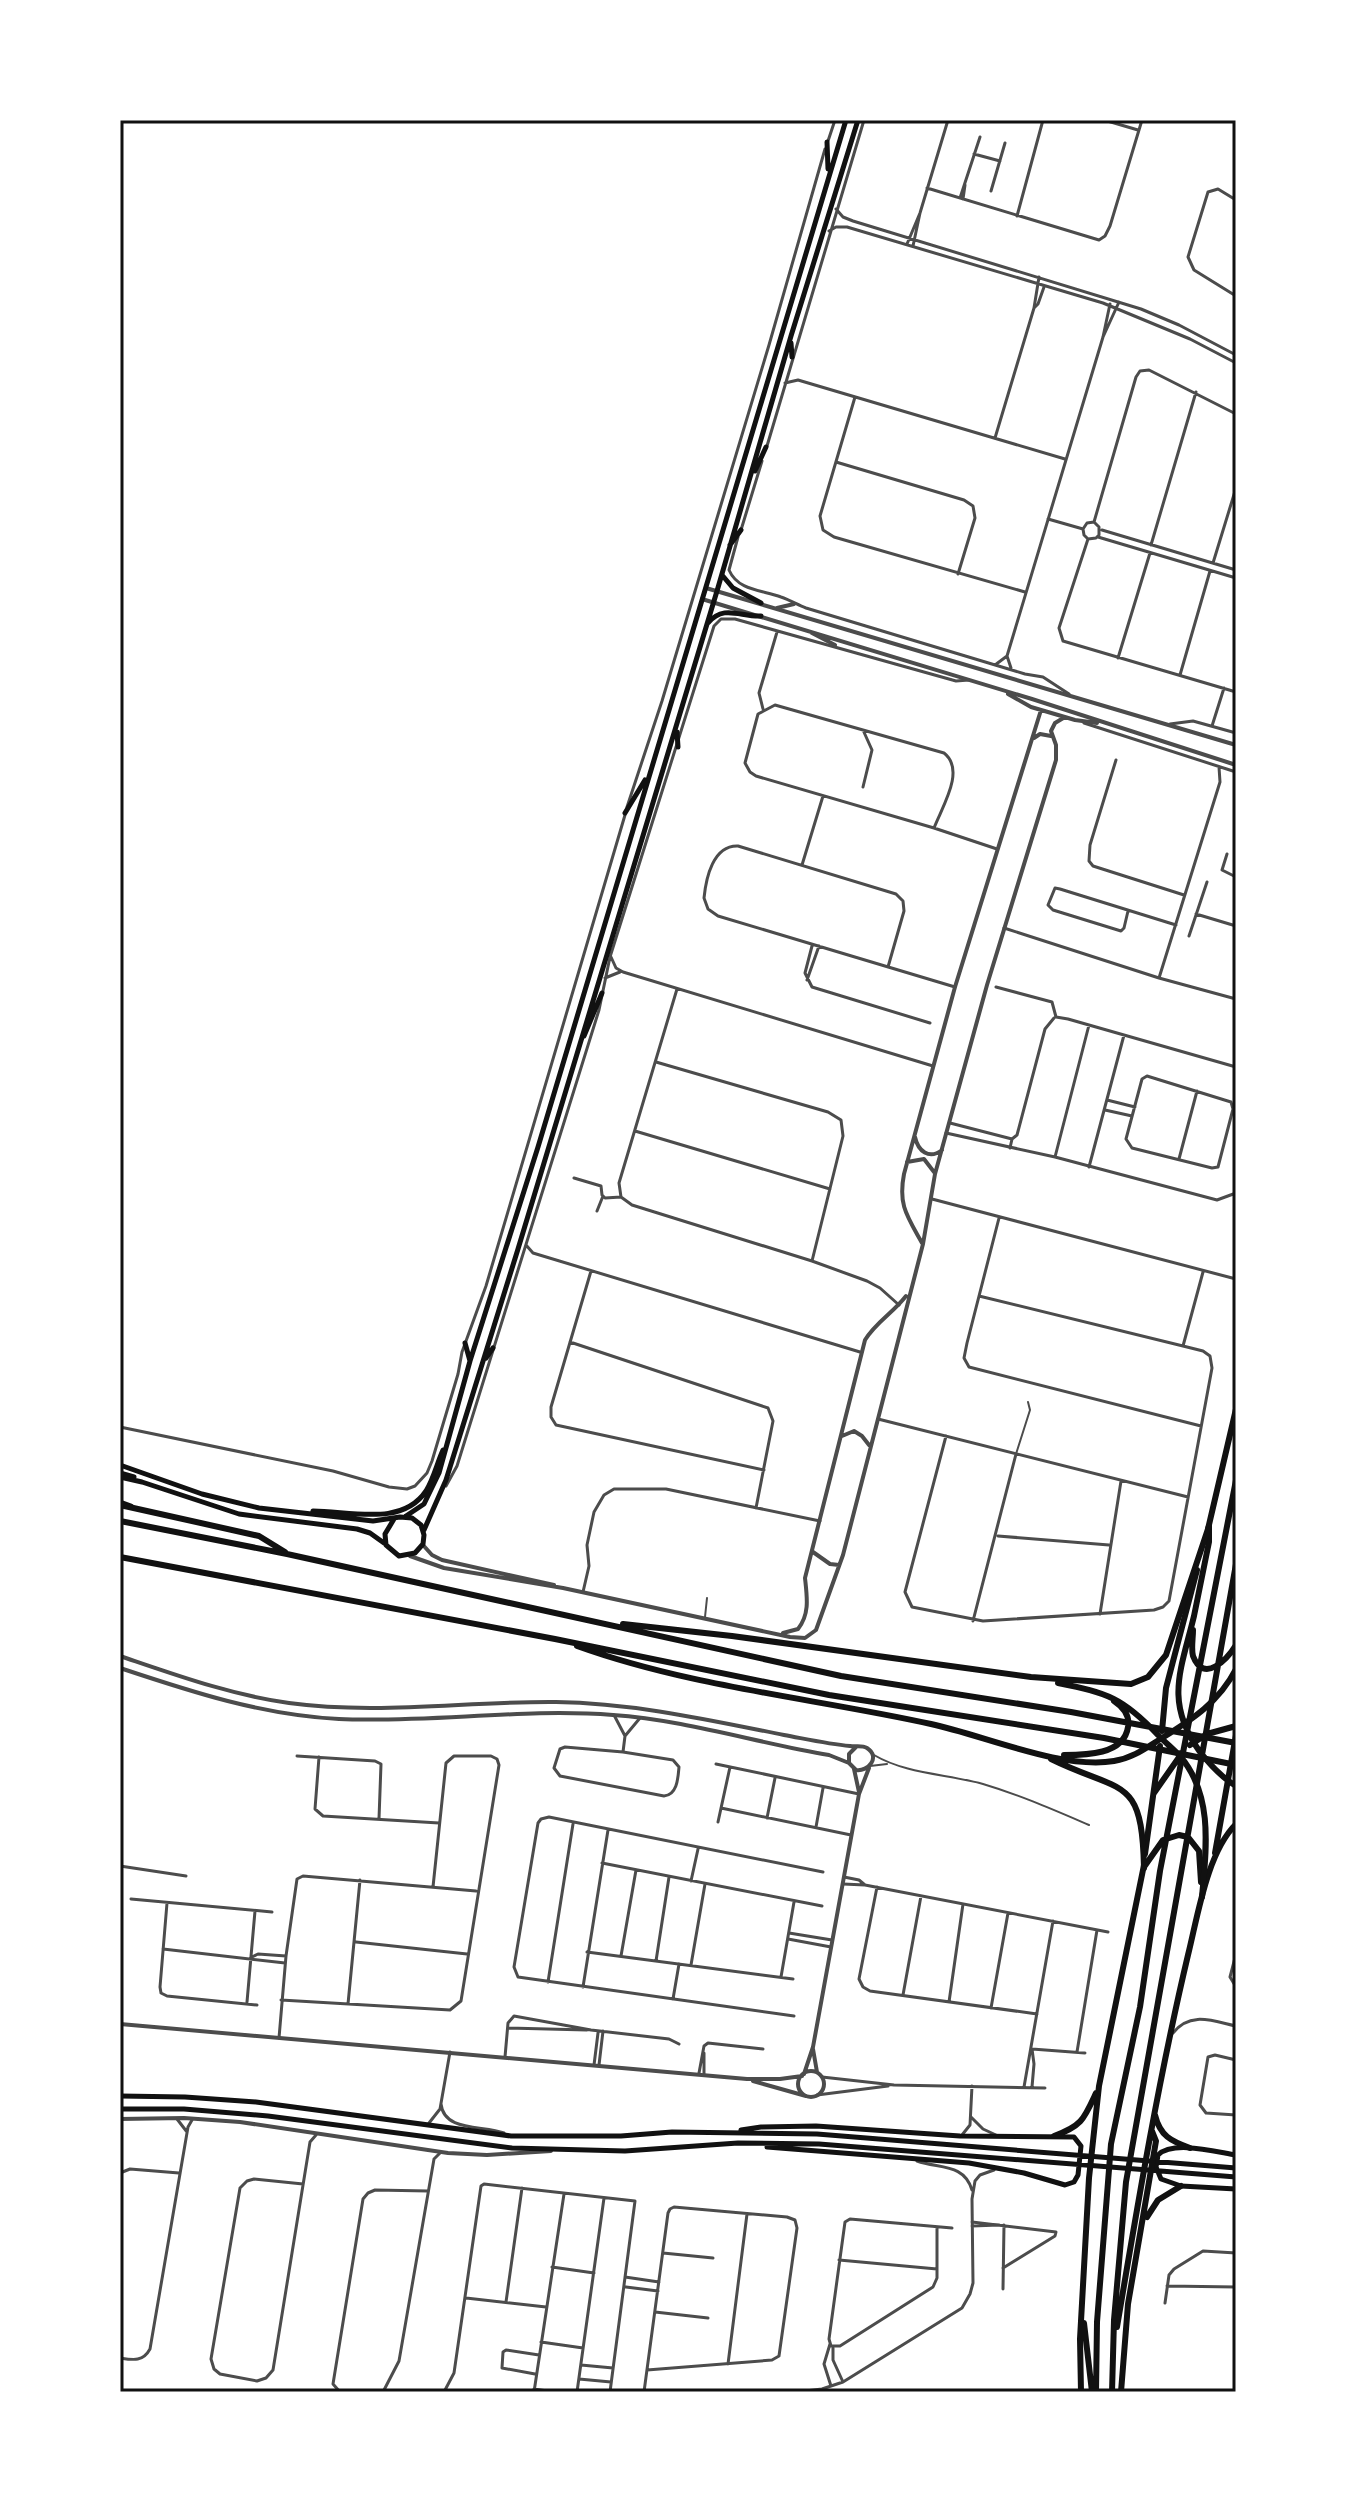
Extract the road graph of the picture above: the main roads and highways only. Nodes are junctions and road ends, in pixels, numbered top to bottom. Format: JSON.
{"nodes":[{"id":1,"x":846,"y":120,"type":"edge"},
{"id":2,"x":858,"y":120,"type":"edge"},
{"id":3,"x":827,"y":142,"type":"road end"},
{"id":4,"x":843,"y":170,"type":"junction"},
{"id":5,"x":828,"y":177,"type":"junction"},
{"id":6,"x":845,"y":184,"type":"road end"},
{"id":7,"x":791,"y":336,"type":"junction"},
{"id":8,"x":792,"y":357,"type":"road end"},
{"id":9,"x":785,"y":383,"type":"road end"},
{"id":10,"x":777,"y":390,"type":"junction"},
{"id":11,"x":766,"y":447,"type":"road end"},
{"id":12,"x":746,"y":490,"type":"junction"},
{"id":13,"x":741,"y":530,"type":"road end"},
{"id":14,"x":728,"y":549,"type":"junction"},
{"id":15,"x":721,"y":574,"type":"junction"},
{"id":16,"x":761,"y":603,"type":"road end"},
{"id":17,"x":761,"y":616,"type":"road end"},
{"id":18,"x":705,"y":627,"type":"junction"},
{"id":19,"x":677,"y":725,"type":"junction"},
{"id":20,"x":678,"y":747,"type":"road end"},
{"id":21,"x":649,"y":772,"type":"junction"},
{"id":22,"x":625,"y":813,"type":"road end"},
{"id":23,"x":602,"y":993,"type":"road end"},
{"id":24,"x":573,"y":1063,"type":"junction"},
{"id":25,"x":465,"y":1343,"type":"road end"},
{"id":26,"x":493,"y":1348,"type":"road end"},
{"id":27,"x":470,"y":1361,"type":"junction"},
{"id":28,"x":483,"y":1362,"type":"junction"},
{"id":29,"x":1236,"y":1409,"type":"edge"},
{"id":30,"x":448,"y":1442,"type":"junction"},
{"id":31,"x":120,"y":1465,"type":"edge"},
{"id":32,"x":120,"y":1475,"type":"edge"},
{"id":33,"x":1236,"y":1480,"type":"edge"},
{"id":34,"x":120,"y":1503,"type":"edge"},
{"id":35,"x":289,"y":1512,"type":"junction"},
{"id":36,"x":406,"y":1516,"type":"junction"},
{"id":37,"x":394,"y":1519,"type":"junction"},
{"id":38,"x":120,"y":1521,"type":"edge"},
{"id":39,"x":1209,"y":1526,"type":"junction"},
{"id":40,"x":424,"y":1530,"type":"junction"},
{"id":41,"x":386,"y":1545,"type":"junction"},
{"id":42,"x":287,"y":1554,"type":"junction"},
{"id":43,"x":120,"y":1557,"type":"edge"},
{"id":44,"x":1236,"y":1564,"type":"edge"},
{"id":45,"x":1194,"y":1615,"type":"junction"},
{"id":46,"x":592,"y":1621,"type":"junction"},
{"id":47,"x":555,"y":1639,"type":"junction"},
{"id":48,"x":1236,"y":1645,"type":"edge"},
{"id":49,"x":1236,"y":1669,"type":"edge"},
{"id":50,"x":1031,"y":1677,"type":"junction"},
{"id":51,"x":1103,"y":1693,"type":"junction"},
{"id":52,"x":1183,"y":1726,"type":"junction"},
{"id":53,"x":1236,"y":1726,"type":"edge"},
{"id":54,"x":1236,"y":1735,"type":"edge"},
{"id":55,"x":1161,"y":1738,"type":"junction"},
{"id":56,"x":1193,"y":1743,"type":"junction"},
{"id":57,"x":1236,"y":1743,"type":"edge"},
{"id":58,"x":1044,"y":1755,"type":"junction"},
{"id":59,"x":1180,"y":1756,"type":"junction"},
{"id":60,"x":1236,"y":1765,"type":"edge"},
{"id":61,"x":1227,"y":1781,"type":"junction"},
{"id":62,"x":1236,"y":1786,"type":"edge"},
{"id":63,"x":1152,"y":1796,"type":"junction"},
{"id":64,"x":1236,"y":1824,"type":"edge"},
{"id":65,"x":1144,"y":1868,"type":"junction"},
{"id":66,"x":1212,"y":1869,"type":"junction"},
{"id":67,"x":1202,"y":1897,"type":"junction"},
{"id":68,"x":1099,"y":2086,"type":"junction"},
{"id":69,"x":120,"y":2096,"type":"edge"},
{"id":70,"x":120,"y":2109,"type":"edge"},
{"id":71,"x":1155,"y":2112,"type":"junction"},
{"id":72,"x":1151,"y":2130,"type":"junction"},
{"id":73,"x":736,"y":2132,"type":"junction"},
{"id":74,"x":1054,"y":2136,"type":"junction"},
{"id":75,"x":738,"y":2143,"type":"junction"},
{"id":76,"x":1190,"y":2148,"type":"junction"},
{"id":77,"x":1236,"y":2155,"type":"edge"},
{"id":78,"x":1236,"y":2168,"type":"edge"},
{"id":79,"x":1236,"y":2177,"type":"edge"},
{"id":80,"x":1181,"y":2186,"type":"junction"},
{"id":81,"x":1236,"y":2189,"type":"edge"},
{"id":82,"x":1142,"y":2228,"type":"junction"},
{"id":83,"x":1082,"y":2303,"type":"junction"},
{"id":84,"x":1112,"y":2358,"type":"junction"},
{"id":85,"x":1081,"y":2392,"type":"edge"},
{"id":86,"x":1094,"y":2392,"type":"edge"},
{"id":87,"x":1112,"y":2392,"type":"edge"},
{"id":88,"x":1121,"y":2392,"type":"edge"}],
"edges":[{"from":1,"to":5,"type":"main road"},
{"from":2,"to":4,"type":"main road"},
{"from":3,"to":5,"type":"main road"},
{"from":4,"to":6,"type":"main road"},
{"from":4,"to":7,"type":"main road"},
{"from":5,"to":21,"type":"main road"},
{"from":7,"to":8,"type":"main road"},
{"from":7,"to":10,"type":"main road"},
{"from":9,"to":10,"type":"main road"},
{"from":10,"to":12,"type":"main road"},
{"from":11,"to":12,"type":"main road"},
{"from":12,"to":14,"type":"main road"},
{"from":13,"to":14,"type":"main road"},
{"from":14,"to":15,"type":"main road"},
{"from":15,"to":16,"type":"main road"},
{"from":15,"to":18,"type":"main road"},
{"from":17,"to":18,"type":"main road"},
{"from":18,"to":19,"type":"main road"},
{"from":19,"to":20,"type":"main road"},
{"from":19,"to":24,"type":"main road"},
{"from":21,"to":22,"type":"main road"},
{"from":21,"to":27,"type":"main road"},
{"from":23,"to":24,"type":"main road"},
{"from":24,"to":28,"type":"main road"},
{"from":25,"to":27,"type":"main road"},
{"from":26,"to":28,"type":"main road"},
{"from":27,"to":30,"type":"main road"},
{"from":28,"to":40,"type":"main road"},
{"from":29,"to":39,"type":"highway"},
{"from":30,"to":35,"type":"main road"},
{"from":30,"to":36,"type":"main road"},
{"from":31,"to":35,"type":"main road"},
{"from":32,"to":41,"type":"main road"},
{"from":33,"to":86,"type":"highway"},
{"from":34,"to":42,"type":"highway"},
{"from":35,"to":37,"type":"main road"},
{"from":36,"to":37,"type":"main road"},
{"from":36,"to":40,"type":"main road"},
{"from":37,"to":41,"type":"main road"},
{"from":38,"to":42,"type":"highway"},
{"from":39,"to":45,"type":"highway"},
{"from":39,"to":50,"type":"highway"},
{"from":39,"to":55,"type":"highway"},
{"from":40,"to":41,"type":"main road"},
{"from":42,"to":46,"type":"highway"},
{"from":43,"to":47,"type":"highway"},
{"from":44,"to":84,"type":"highway"},
{"from":45,"to":48,"type":"highway"},
{"from":45,"to":52,"type":"highway"},
{"from":46,"to":50,"type":"highway"},
{"from":46,"to":57,"type":"highway"},
{"from":47,"to":58,"type":"highway"},
{"from":47,"to":60,"type":"highway"},
{"from":49,"to":52,"type":"highway"},
{"from":50,"to":51,"type":"highway"},
{"from":51,"to":55,"type":"highway"},
{"from":51,"to":58,"type":"highway"},
{"from":52,"to":55,"type":"highway"},
{"from":52,"to":56,"type":"highway"},
{"from":53,"to":56,"type":"highway"},
{"from":54,"to":61,"type":"highway"},
{"from":55,"to":58,"type":"highway"},
{"from":55,"to":59,"type":"highway"},
{"from":55,"to":63,"type":"highway"},
{"from":56,"to":59,"type":"highway"},
{"from":56,"to":61,"type":"highway"},
{"from":58,"to":65,"type":"highway"},
{"from":59,"to":63,"type":"highway"},
{"from":59,"to":67,"type":"highway"},
{"from":61,"to":62,"type":"highway"},
{"from":61,"to":66,"type":"highway"},
{"from":63,"to":65,"type":"highway"},
{"from":64,"to":66,"type":"highway"},
{"from":65,"to":67,"type":"highway"},
{"from":65,"to":68,"type":"highway"},
{"from":66,"to":67,"type":"highway"},
{"from":67,"to":71,"type":"highway"},
{"from":68,"to":74,"type":"highway"},
{"from":68,"to":83,"type":"highway"},
{"from":69,"to":73,"type":"main road"},
{"from":70,"to":75,"type":"main road"},
{"from":71,"to":72,"type":"highway"},
{"from":71,"to":76,"type":"highway"},
{"from":72,"to":82,"type":"highway"},
{"from":72,"to":84,"type":"highway"},
{"from":73,"to":74,"type":"main road"},
{"from":73,"to":78,"type":"main road"},
{"from":74,"to":75,"type":"main road"},
{"from":75,"to":79,"type":"main road"},
{"from":76,"to":77,"type":"main road"},
{"from":76,"to":80,"type":"main road"},
{"from":80,"to":81,"type":"main road"},
{"from":80,"to":82,"type":"highway"},
{"from":82,"to":88,"type":"highway"},
{"from":83,"to":85,"type":"highway"},
{"from":83,"to":86,"type":"highway"},
{"from":84,"to":87,"type":"highway"}]}
